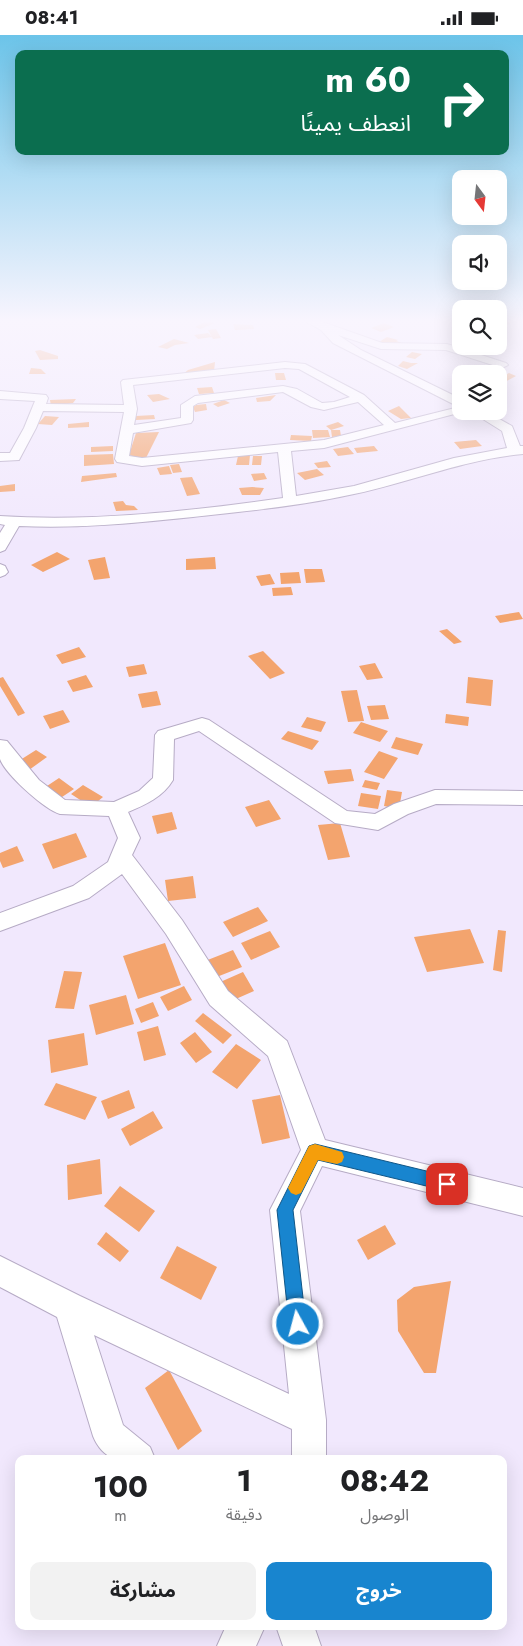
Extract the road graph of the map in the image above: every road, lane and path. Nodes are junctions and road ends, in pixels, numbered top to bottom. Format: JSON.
{"nodes":[{"id":1,"x":3,"y":395,"type":"edge"},
{"id":2,"x":128,"y":395,"type":"edge"},
{"id":3,"x":234,"y":395,"type":"edge"},
{"id":4,"x":300,"y":395,"type":"edge"},
{"id":5,"x":355,"y":395,"type":"edge"},
{"id":6,"x":360,"y":398,"type":"junction"},
{"id":7,"x":38,"y":407,"type":"junction"},
{"id":8,"x":130,"y":409,"type":"junction"},
{"id":9,"x":452,"y":412,"type":"edge"},
{"id":10,"x":492,"y":420,"type":"edge"},
{"id":11,"x":393,"y":427,"type":"junction"},
{"id":12,"x":127,"y":429,"type":"junction"},
{"id":13,"x":284,"y":448,"type":"junction"},
{"id":14,"x":519,"y":451,"type":"edge"},
{"id":15,"x":0,"y":457,"type":"edge"},
{"id":16,"x":290,"y":502,"type":"junction"},
{"id":17,"x":7,"y":521,"type":"edge"},
{"id":18,"x":0,"y":547,"type":"edge"},
{"id":19,"x":0,"y":746,"type":"edge"},
{"id":20,"x":523,"y":797,"type":"edge"},
{"id":21,"x":116,"y":809,"type":"junction"},
{"id":22,"x":120,"y":857,"type":"junction"},
{"id":23,"x":0,"y":922,"type":"edge"},
{"id":24,"x":315,"y":1151,"type":"junction"},
{"id":25,"x":523,"y":1202,"type":"edge"},
{"id":26,"x":0,"y":1271,"type":"edge"},
{"id":27,"x":69,"y":1307,"type":"junction"},
{"id":28,"x":309,"y":1420,"type":"junction"},
{"id":29,"x":133,"y":1455,"type":"edge"},
{"id":30,"x":309,"y":1455,"type":"edge"},
{"id":31,"x":244,"y":1630,"type":"edge"},
{"id":32,"x":296,"y":1630,"type":"edge"},
{"id":33,"x":236,"y":1646,"type":"edge"},
{"id":34,"x":302,"y":1646,"type":"edge"}],
"edges":[{"from":1,"to":7,"type":"street"},
{"from":2,"to":8,"type":"street"},
{"from":3,"to":12,"type":"street"},
{"from":4,"to":6,"type":"street"},
{"from":5,"to":6,"type":"street"},
{"from":6,"to":11,"type":"street"},
{"from":7,"to":8,"type":"street"},
{"from":7,"to":15,"type":"street"},
{"from":8,"to":12,"type":"street"},
{"from":9,"to":11,"type":"street"},
{"from":10,"to":14,"type":"street"},
{"from":11,"to":13,"type":"street"},
{"from":12,"to":13,"type":"street"},
{"from":13,"to":16,"type":"street"},
{"from":14,"to":16,"type":"street"},
{"from":16,"to":17,"type":"street"},
{"from":17,"to":18,"type":"street"},
{"from":19,"to":21,"type":"street"},
{"from":20,"to":21,"type":"street"},
{"from":21,"to":22,"type":"street"},
{"from":22,"to":23,"type":"street"},
{"from":22,"to":24,"type":"street"},
{"from":24,"to":25,"type":"street"},
{"from":24,"to":28,"type":"street"},
{"from":26,"to":27,"type":"street"},
{"from":27,"to":28,"type":"street"},
{"from":27,"to":29,"type":"street"},
{"from":28,"to":30,"type":"street"},
{"from":31,"to":33,"type":"street"},
{"from":32,"to":34,"type":"street"}]}
